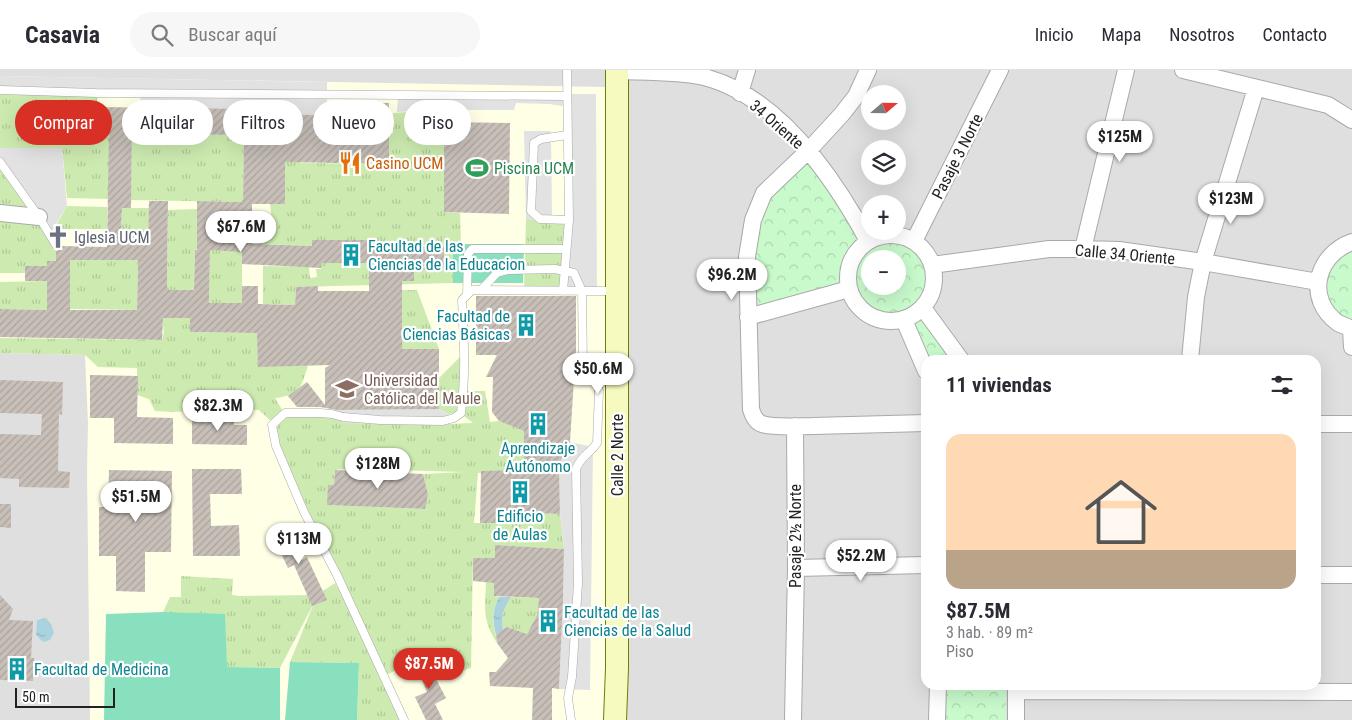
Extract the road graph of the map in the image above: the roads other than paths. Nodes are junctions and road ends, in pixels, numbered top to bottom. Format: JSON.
{"nodes":[{"id":1,"x":567,"y":70,"type":"edge"},
{"id":2,"x":615,"y":70,"type":"edge"},
{"id":3,"x":747,"y":70,"type":"edge"},
{"id":4,"x":868,"y":70,"type":"edge"},
{"id":5,"x":1000,"y":70,"type":"edge"},
{"id":6,"x":1126,"y":70,"type":"edge"},
{"id":7,"x":1183,"y":70,"type":"edge"},
{"id":8,"x":1256,"y":88,"type":"junction"},
{"id":9,"x":0,"y":90,"type":"edge"},
{"id":10,"x":740,"y":93,"type":"junction"},
{"id":11,"x":567,"y":96,"type":"junction"},
{"id":12,"x":1352,"y":120,"type":"edge"},
{"id":13,"x":567,"y":135,"type":"junction"},
{"id":14,"x":808,"y":151,"type":"junction"},
{"id":15,"x":0,"y":162,"type":"edge"},
{"id":16,"x":0,"y":213,"type":"edge"},
{"id":17,"x":39,"y":217,"type":"junction"},
{"id":18,"x":569,"y":220,"type":"junction"},
{"id":19,"x":868,"y":241,"type":"junction"},
{"id":20,"x":914,"y":241,"type":"junction"},
{"id":21,"x":1352,"y":242,"type":"edge"},
{"id":22,"x":56,"y":245,"type":"dead end"},
{"id":23,"x":566,"y":249,"type":"junction"},
{"id":24,"x":1083,"y":249,"type":"junction"},
{"id":25,"x":1203,"y":262,"type":"junction"},
{"id":26,"x":932,"y":265,"type":"junction"},
{"id":27,"x":565,"y":270,"type":"junction"},
{"id":28,"x":1318,"y":282,"type":"junction"},
{"id":29,"x":849,"y":289,"type":"junction"},
{"id":30,"x":481,"y":290,"type":"junction"},
{"id":31,"x":563,"y":291,"type":"junction"},
{"id":32,"x":582,"y":291,"type":"junction"},
{"id":33,"x":616,"y":291,"type":"junction"},
{"id":34,"x":467,"y":295,"type":"junction"},
{"id":35,"x":923,"y":308,"type":"junction"},
{"id":36,"x":748,"y":317,"type":"junction"},
{"id":37,"x":904,"y":320,"type":"junction"},
{"id":38,"x":1352,"y":329,"type":"edge"},
{"id":39,"x":1352,"y":347,"type":"edge"},
{"id":40,"x":958,"y":355,"type":"edge"},
{"id":41,"x":1190,"y":355,"type":"edge"},
{"id":42,"x":921,"y":359,"type":"edge"},
{"id":43,"x":921,"y":424,"type":"edge"},
{"id":44,"x":1321,"y":424,"type":"edge"},
{"id":45,"x":1352,"y":424,"type":"edge"},
{"id":46,"x":795,"y":426,"type":"junction"},
{"id":47,"x":921,"y":565,"type":"edge"},
{"id":48,"x":796,"y":568,"type":"junction"},
{"id":49,"x":1352,"y":574,"type":"edge"},
{"id":50,"x":1321,"y":575,"type":"edge"},
{"id":51,"x":938,"y":690,"type":"edge"},
{"id":52,"x":1016,"y":690,"type":"edge"},
{"id":53,"x":1184,"y":690,"type":"edge"},
{"id":54,"x":1352,"y":692,"type":"edge"},
{"id":55,"x":404,"y":720,"type":"edge"},
{"id":56,"x":572,"y":720,"type":"edge"},
{"id":57,"x":615,"y":720,"type":"edge"},
{"id":58,"x":794,"y":720,"type":"edge"},
{"id":59,"x":937,"y":720,"type":"edge"},
{"id":60,"x":1016,"y":720,"type":"edge"}],
"edges":[{"from":1,"to":11,"type":"lane"},
{"from":2,"to":10,"type":"street","name":"34 Oriente"},
{"from":2,"to":33,"type":"main road","name":"Calle 2 Norte"},
{"from":3,"to":10,"type":"street"},
{"from":4,"to":14,"type":"street"},
{"from":5,"to":20,"type":"street","name":"Pasaje 3 Norte"},
{"from":6,"to":24,"type":"street"},
{"from":7,"to":8,"type":"street"},
{"from":8,"to":12,"type":"street"},
{"from":8,"to":25,"type":"street"},
{"from":9,"to":11,"type":"lane"},
{"from":10,"to":14,"type":"street","name":"34 Oriente"},
{"from":11,"to":13,"type":"lane"},
{"from":13,"to":18,"type":"lane"},
{"from":13,"to":18,"type":"lane"},
{"from":14,"to":19,"type":"street","name":"34 Oriente"},
{"from":14,"to":36,"type":"street"},
{"from":15,"to":17,"type":"lane"},
{"from":16,"to":17,"type":"street"},
{"from":17,"to":22,"type":"lane"},
{"from":18,"to":23,"type":"lane"},
{"from":19,"to":20,"type":"street"},
{"from":19,"to":29,"type":"street"},
{"from":20,"to":26,"type":"street"},
{"from":21,"to":28,"type":"street"},
{"from":23,"to":27,"type":"lane"},
{"from":23,"to":34,"type":"lane"},
{"from":24,"to":25,"type":"street","name":"Calle 34 Oriente"},
{"from":24,"to":26,"type":"street","name":"Calle 34 Oriente"},
{"from":25,"to":28,"type":"street","name":"Calle 34 Oriente"},
{"from":25,"to":41,"type":"street"},
{"from":26,"to":35,"type":"street"},
{"from":27,"to":30,"type":"lane"},
{"from":27,"to":31,"type":"lane"},
{"from":27,"to":32,"type":"lane"},
{"from":28,"to":38,"type":"street"},
{"from":29,"to":36,"type":"street"},
{"from":29,"to":37,"type":"street"},
{"from":30,"to":31,"type":"lane"},
{"from":30,"to":34,"type":"lane"},
{"from":31,"to":32,"type":"lane"},
{"from":32,"to":33,"type":"lane"},
{"from":32,"to":56,"type":"lane"},
{"from":33,"to":57,"type":"main road","name":"Calle 2 Norte"},
{"from":34,"to":55,"type":"lane"},
{"from":35,"to":37,"type":"street"},
{"from":35,"to":40,"type":"street"},
{"from":36,"to":46,"type":"street"},
{"from":37,"to":42,"type":"street"},
{"from":38,"to":39,"type":"street"},
{"from":43,"to":46,"type":"street"},
{"from":44,"to":45,"type":"street"},
{"from":46,"to":48,"type":"street","name":"Pasaje 2½ Norte"},
{"from":47,"to":48,"type":"street"},
{"from":48,"to":58,"type":"street","name":"Pasaje 2½ Norte"},
{"from":49,"to":50,"type":"street"},
{"from":51,"to":59,"type":"street"},
{"from":52,"to":60,"type":"street"},
{"from":53,"to":54,"type":"street"}]}
